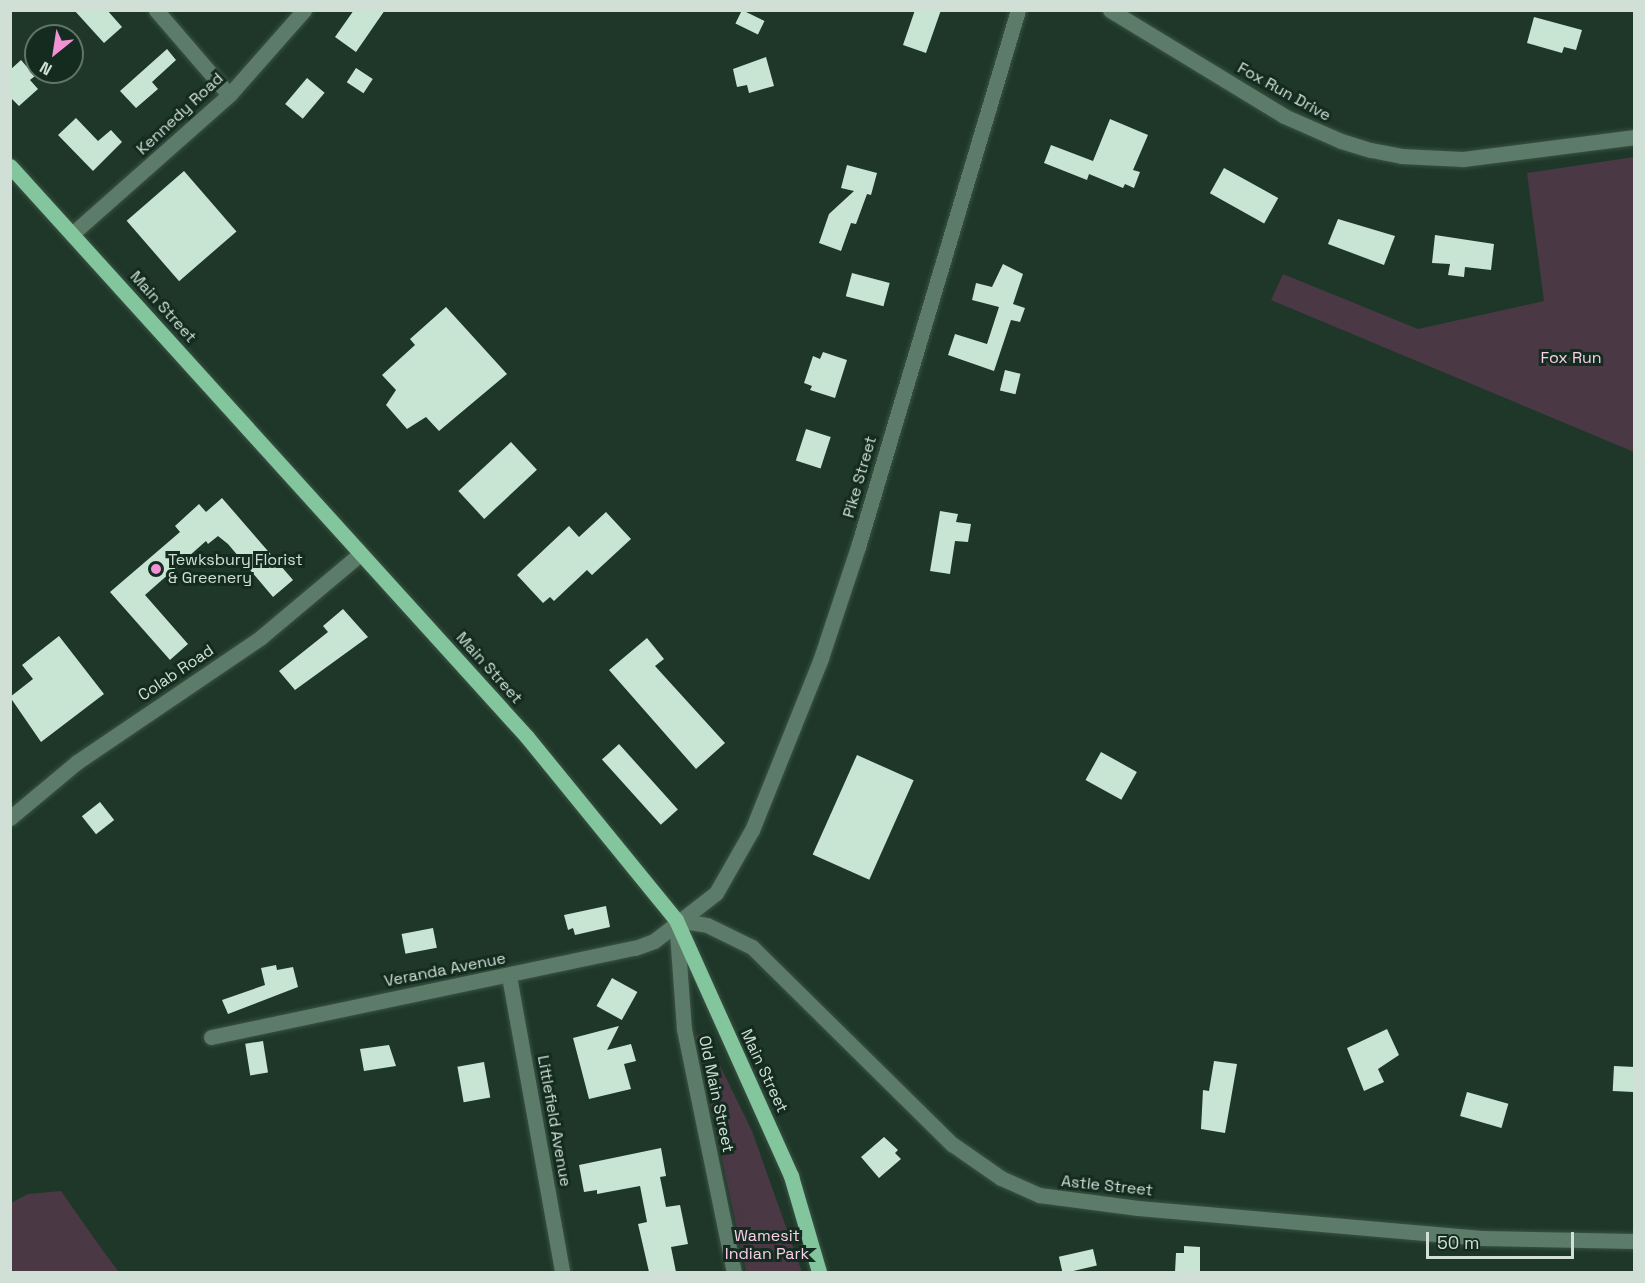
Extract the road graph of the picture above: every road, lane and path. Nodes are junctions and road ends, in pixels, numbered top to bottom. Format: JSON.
{"nodes":[{"id":1,"x":156,"y":10,"type":"edge"},
{"id":2,"x":304,"y":10,"type":"edge"},
{"id":3,"x":1018,"y":10,"type":"edge"},
{"id":4,"x":1110,"y":10,"type":"edge"},
{"id":5,"x":229,"y":95,"type":"junction"},
{"id":6,"x":1635,"y":137,"type":"edge"},
{"id":7,"x":10,"y":166,"type":"edge"},
{"id":8,"x":72,"y":234,"type":"junction"},
{"id":9,"x":360,"y":554,"type":"junction"},
{"id":10,"x":10,"y":818,"type":"edge"},
{"id":11,"x":676,"y":920,"type":"junction"},
{"id":12,"x":509,"y":976,"type":"junction"},
{"id":13,"x":211,"y":1037,"type":"dead end"},
{"id":14,"x":1635,"y":1240,"type":"edge"},
{"id":15,"x":562,"y":1272,"type":"edge"},
{"id":16,"x":734,"y":1272,"type":"edge"},
{"id":17,"x":819,"y":1272,"type":"edge"}],
"edges":[{"from":1,"to":5,"type":"street"},
{"from":2,"to":5,"type":"street","name":"Kennedy Road"},
{"from":3,"to":11,"type":"street","name":"Pike Street"},
{"from":4,"to":6,"type":"street","name":"Fox Run Drive"},
{"from":5,"to":8,"type":"street","name":"Kennedy Road"},
{"from":7,"to":8,"type":"main road","name":"Main Street"},
{"from":8,"to":9,"type":"main road","name":"Main Street"},
{"from":9,"to":10,"type":"street","name":"Colab Road"},
{"from":9,"to":11,"type":"main road","name":"Main Street"},
{"from":11,"to":12,"type":"street","name":"Veranda Avenue"},
{"from":11,"to":14,"type":"street","name":"Astle Street"},
{"from":11,"to":16,"type":"street","name":"Old Main Street"},
{"from":11,"to":17,"type":"main road","name":"Main Street"},
{"from":12,"to":13,"type":"street","name":"Veranda Avenue"},
{"from":12,"to":15,"type":"street","name":"Littlefield Avenue"}]}
